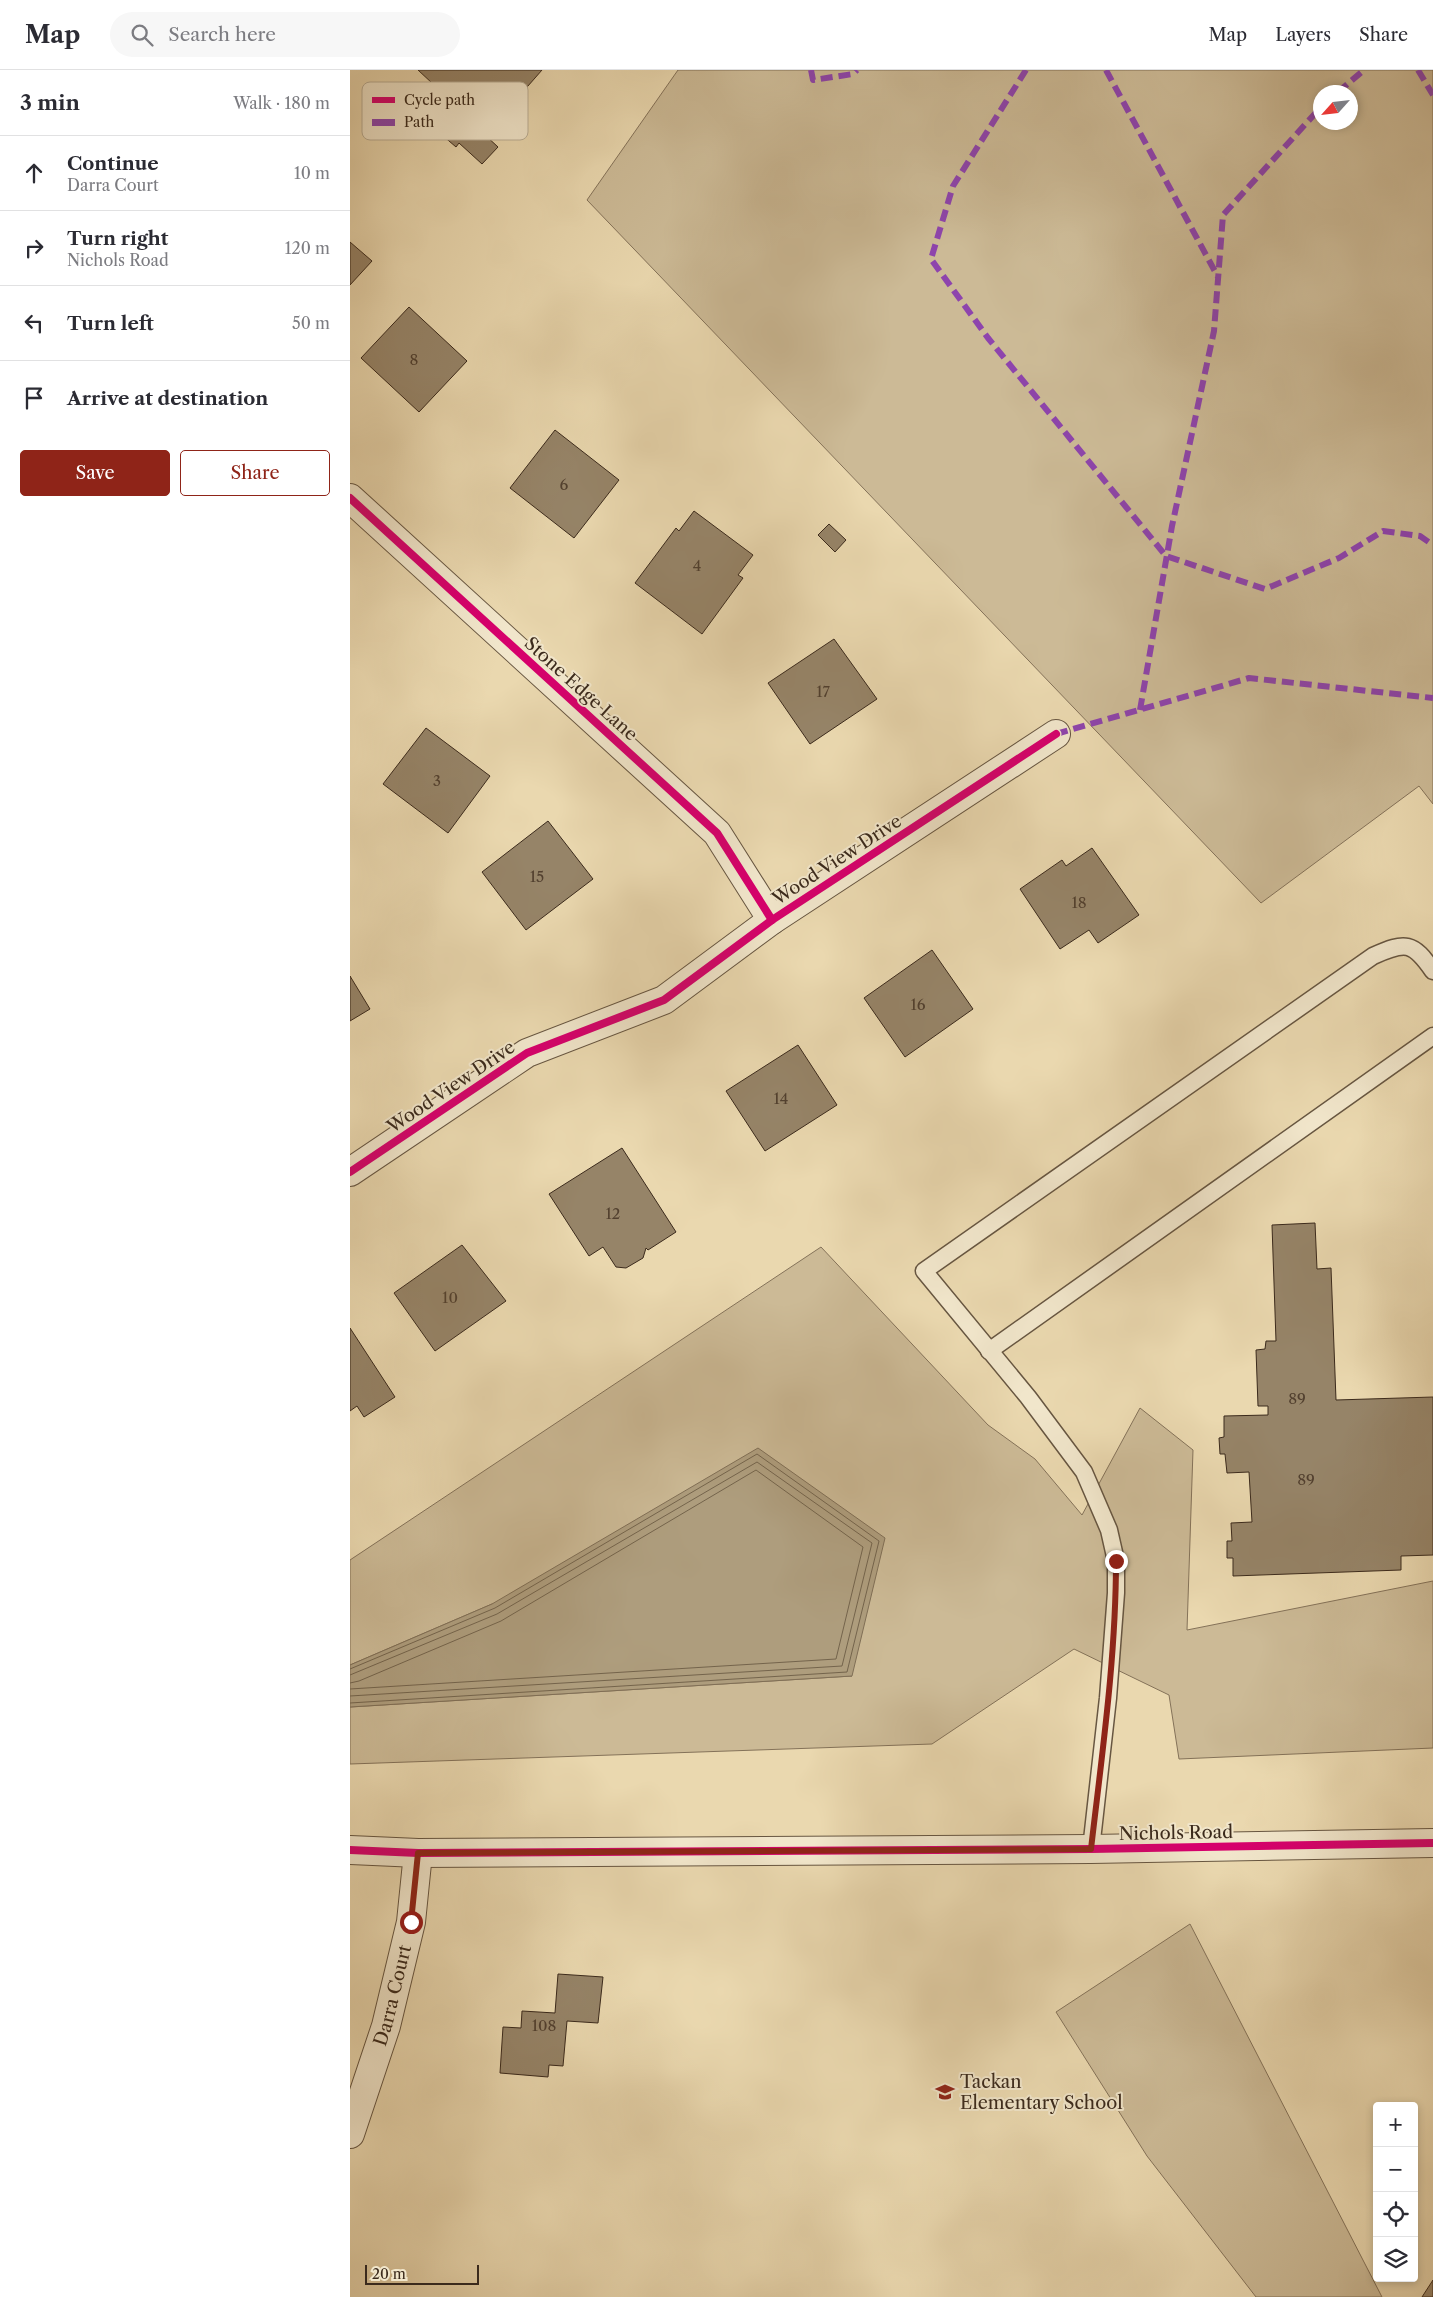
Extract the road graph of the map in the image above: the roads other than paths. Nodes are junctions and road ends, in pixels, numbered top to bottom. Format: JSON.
{"nodes":[{"id":1,"x":350,"y":498,"type":"edge"},
{"id":2,"x":1056,"y":734,"type":"dead end"},
{"id":3,"x":772,"y":920,"type":"junction"},
{"id":4,"x":1433,"y":971,"type":"edge"},
{"id":5,"x":1433,"y":1036,"type":"edge"},
{"id":6,"x":350,"y":1172,"type":"edge"},
{"id":7,"x":990,"y":1351,"type":"junction"},
{"id":8,"x":1433,"y":1843,"type":"edge"},
{"id":9,"x":1091,"y":1849,"type":"junction"},
{"id":10,"x":350,"y":1850,"type":"edge"},
{"id":11,"x":418,"y":1853,"type":"junction"},
{"id":12,"x":350,"y":2134,"type":"edge"}],
"edges":[{"from":1,"to":3,"type":"street","name":"Stone Edge Lane"},
{"from":2,"to":3,"type":"street","name":"Wood View Drive"},
{"from":3,"to":6,"type":"street","name":"Wood View Drive"},
{"from":4,"to":7,"type":"lane"},
{"from":5,"to":7,"type":"lane"},
{"from":7,"to":9,"type":"lane"},
{"from":8,"to":9,"type":"street","name":"Nichols Road"},
{"from":9,"to":11,"type":"street","name":"Nichols Road"},
{"from":10,"to":11,"type":"street","name":"Nichols Road"},
{"from":11,"to":12,"type":"street","name":"Darra Court"}]}
